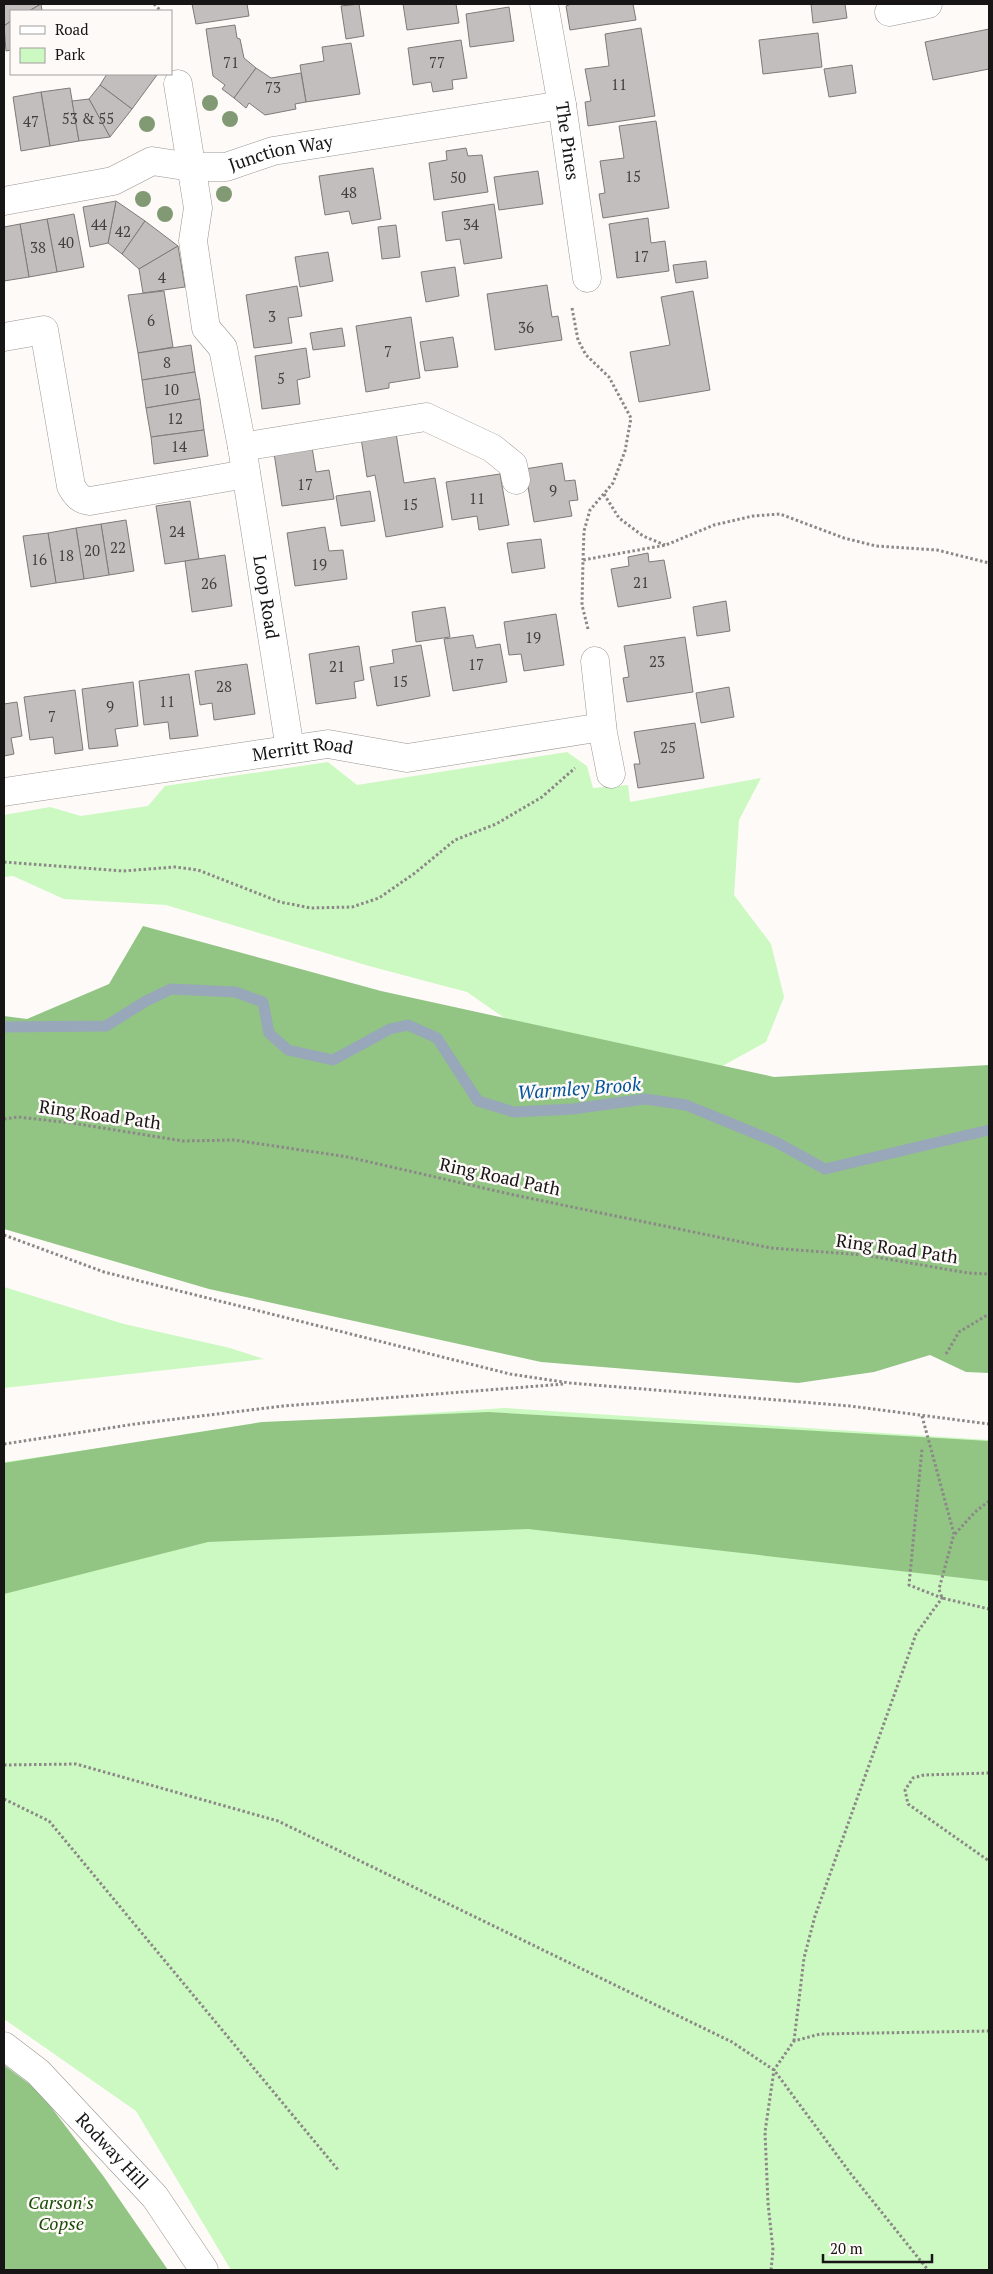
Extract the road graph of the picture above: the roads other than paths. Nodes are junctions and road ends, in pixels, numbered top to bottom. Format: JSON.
{"nodes":[{"id":1,"x":544,"y":4,"type":"edge"},
{"id":2,"x":928,"y":4,"type":"edge"},
{"id":3,"x":889,"y":12,"type":"dead end"},
{"id":4,"x":178,"y":84,"type":"dead end"},
{"id":5,"x":562,"y":105,"type":"junction"},
{"id":6,"x":191,"y":167,"type":"junction"},
{"id":7,"x":4,"y":201,"type":"edge"},
{"id":8,"x":587,"y":278,"type":"dead end"},
{"id":9,"x":4,"y":337,"type":"edge"},
{"id":10,"x":242,"y":447,"type":"junction"},
{"id":11,"x":246,"y":474,"type":"junction"},
{"id":12,"x":516,"y":480,"type":"dead end"},
{"id":13,"x":595,"y":661,"type":"road end"},
{"id":14,"x":603,"y":730,"type":"junction"},
{"id":15,"x":290,"y":748,"type":"junction"},
{"id":16,"x":611,"y":774,"type":"dead end"},
{"id":17,"x":4,"y":792,"type":"edge"},
{"id":18,"x":4,"y":2046,"type":"edge"},
{"id":19,"x":204,"y":2270,"type":"edge"}],
"edges":[{"from":1,"to":5,"type":"street","name":"The Pines"},
{"from":2,"to":3,"type":"street"},
{"from":4,"to":6,"type":"street","name":"Loop Road"},
{"from":5,"to":6,"type":"street","name":"Junction Way"},
{"from":5,"to":8,"type":"street","name":"The Pines"},
{"from":6,"to":7,"type":"street","name":"Junction Way"},
{"from":6,"to":10,"type":"street","name":"Loop Road"},
{"from":9,"to":11,"type":"street"},
{"from":10,"to":11,"type":"street","name":"Loop Road"},
{"from":10,"to":12,"type":"street"},
{"from":11,"to":15,"type":"street","name":"Loop Road"},
{"from":13,"to":14,"type":"street"},
{"from":14,"to":15,"type":"street","name":"Merritt Road"},
{"from":14,"to":16,"type":"street"},
{"from":15,"to":17,"type":"street","name":"Merritt Road"},
{"from":18,"to":19,"type":"street","name":"Rodway Hill"}]}
